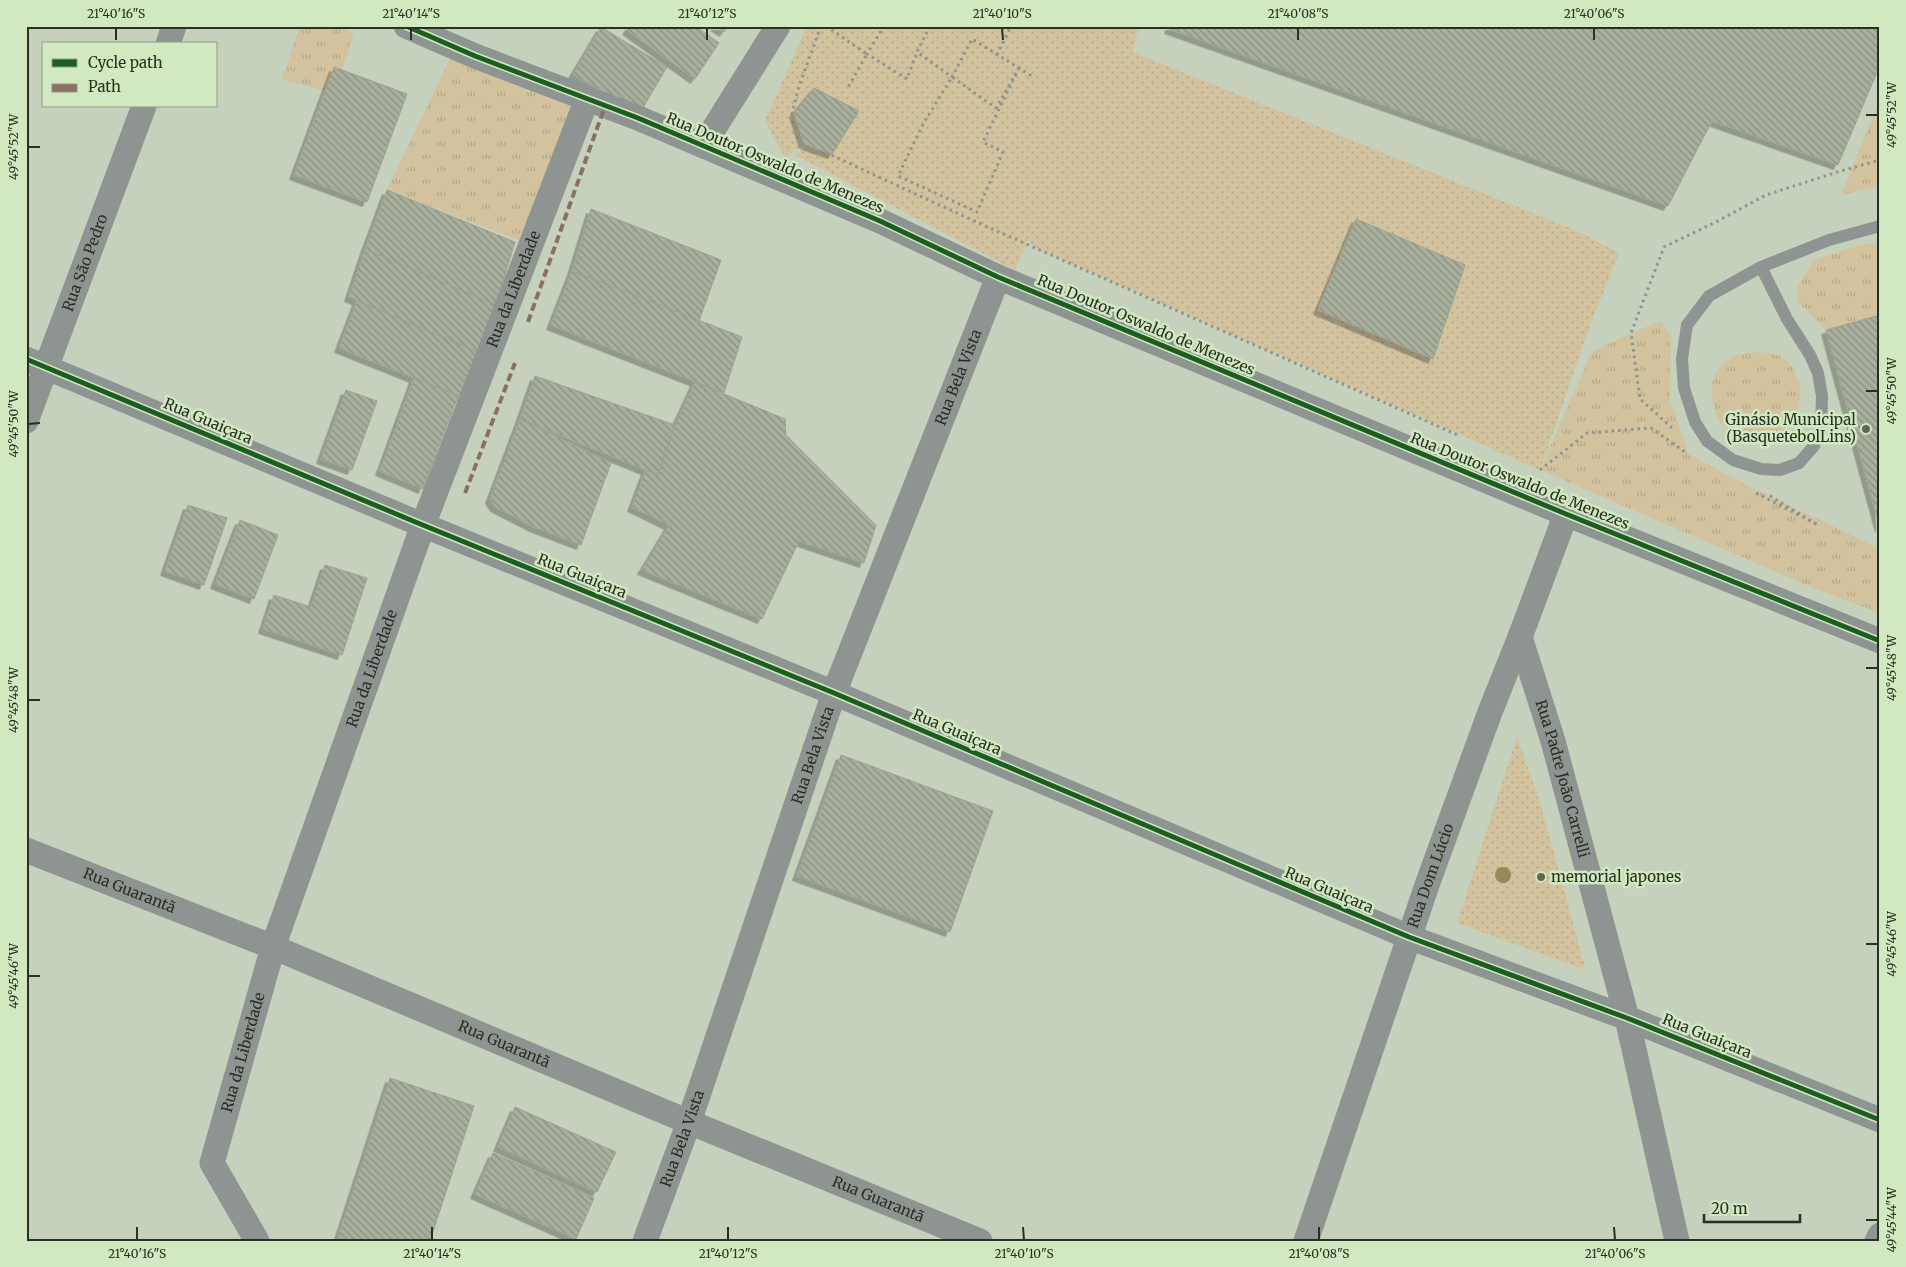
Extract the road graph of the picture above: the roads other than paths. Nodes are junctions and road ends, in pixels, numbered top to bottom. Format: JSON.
{"nodes":[{"id":1,"x":174,"y":26,"type":"edge"},
{"id":2,"x":778,"y":26,"type":"edge"},
{"id":3,"x":410,"y":27,"type":"edge"},
{"id":4,"x":169,"y":42,"type":"edge"},
{"id":5,"x":587,"y":99,"type":"junction"},
{"id":6,"x":143,"y":108,"type":"edge"},
{"id":7,"x":703,"y":146,"type":"junction"},
{"id":8,"x":1880,"y":226,"type":"edge"},
{"id":9,"x":1761,"y":267,"type":"junction"},
{"id":10,"x":998,"y":277,"type":"junction"},
{"id":11,"x":36,"y":363,"type":"edge"},
{"id":12,"x":26,"y":421,"type":"edge"},
{"id":13,"x":1566,"y":514,"type":"junction"},
{"id":14,"x":423,"y":524,"type":"junction"},
{"id":15,"x":1520,"y":637,"type":"junction"},
{"id":16,"x":1880,"y":641,"type":"edge"},
{"id":17,"x":834,"y":693,"type":"junction"},
{"id":18,"x":26,"y":850,"type":"edge"},
{"id":19,"x":1409,"y":937,"type":"junction"},
{"id":20,"x":273,"y":947,"type":"junction"},
{"id":21,"x":1628,"y":1018,"type":"junction"},
{"id":22,"x":1880,"y":1120,"type":"edge"},
{"id":23,"x":689,"y":1122,"type":"junction"},
{"id":24,"x":1880,"y":1235,"type":"edge"},
{"id":25,"x":257,"y":1241,"type":"edge"},
{"id":26,"x":645,"y":1241,"type":"edge"},
{"id":27,"x":980,"y":1241,"type":"edge"},
{"id":28,"x":1306,"y":1241,"type":"edge"},
{"id":29,"x":1677,"y":1241,"type":"edge"},
{"id":30,"x":1877,"y":1241,"type":"edge"}],
"edges":[{"from":1,"to":4,"type":"street"},
{"from":2,"to":7,"type":"street"},
{"from":3,"to":5,"type":"street","name":"Rua Doutor Oswaldo de Menezes"},
{"from":5,"to":7,"type":"street","name":"Rua Doutor Oswaldo de Menezes"},
{"from":5,"to":14,"type":"street","name":"Rua da Liberdade"},
{"from":6,"to":11,"type":"street","name":"Rua São Pedro"},
{"from":7,"to":10,"type":"street","name":"Rua Doutor Oswaldo de Menezes"},
{"from":8,"to":9,"type":"lane"},
{"from":9,"to":9,"type":"lane"},
{"from":10,"to":13,"type":"street","name":"Rua Doutor Oswaldo de Menezes"},
{"from":10,"to":17,"type":"street","name":"Rua Bela Vista"},
{"from":11,"to":12,"type":"street","name":"Rua São Pedro"},
{"from":11,"to":14,"type":"street","name":"Rua Guaiçara"},
{"from":13,"to":15,"type":"street","name":"Rua Dom Lúcio"},
{"from":13,"to":16,"type":"street","name":"Rua Doutor Oswaldo de Menezes"},
{"from":14,"to":17,"type":"street","name":"Rua Guaiçara"},
{"from":14,"to":20,"type":"street","name":"Rua da Liberdade"},
{"from":15,"to":19,"type":"street","name":"Rua Dom Lúcio"},
{"from":15,"to":21,"type":"street","name":"Rua Padre João Carrelli"},
{"from":17,"to":19,"type":"street","name":"Rua Guaiçara"},
{"from":17,"to":23,"type":"street","name":"Rua Bela Vista"},
{"from":18,"to":20,"type":"street","name":"Rua Guarantã"},
{"from":19,"to":21,"type":"street","name":"Rua Guaiçara"},
{"from":19,"to":28,"type":"street","name":"Rua Dom Lúcio"},
{"from":20,"to":23,"type":"street","name":"Rua Guarantã"},
{"from":20,"to":25,"type":"street","name":"Rua da Liberdade"},
{"from":21,"to":22,"type":"street","name":"Rua Guaiçara"},
{"from":21,"to":29,"type":"street","name":"Rua Padre João Carrelli"},
{"from":23,"to":26,"type":"street","name":"Rua Bela Vista"},
{"from":23,"to":27,"type":"street","name":"Rua Guarantã"},
{"from":24,"to":30,"type":"street"}]}
